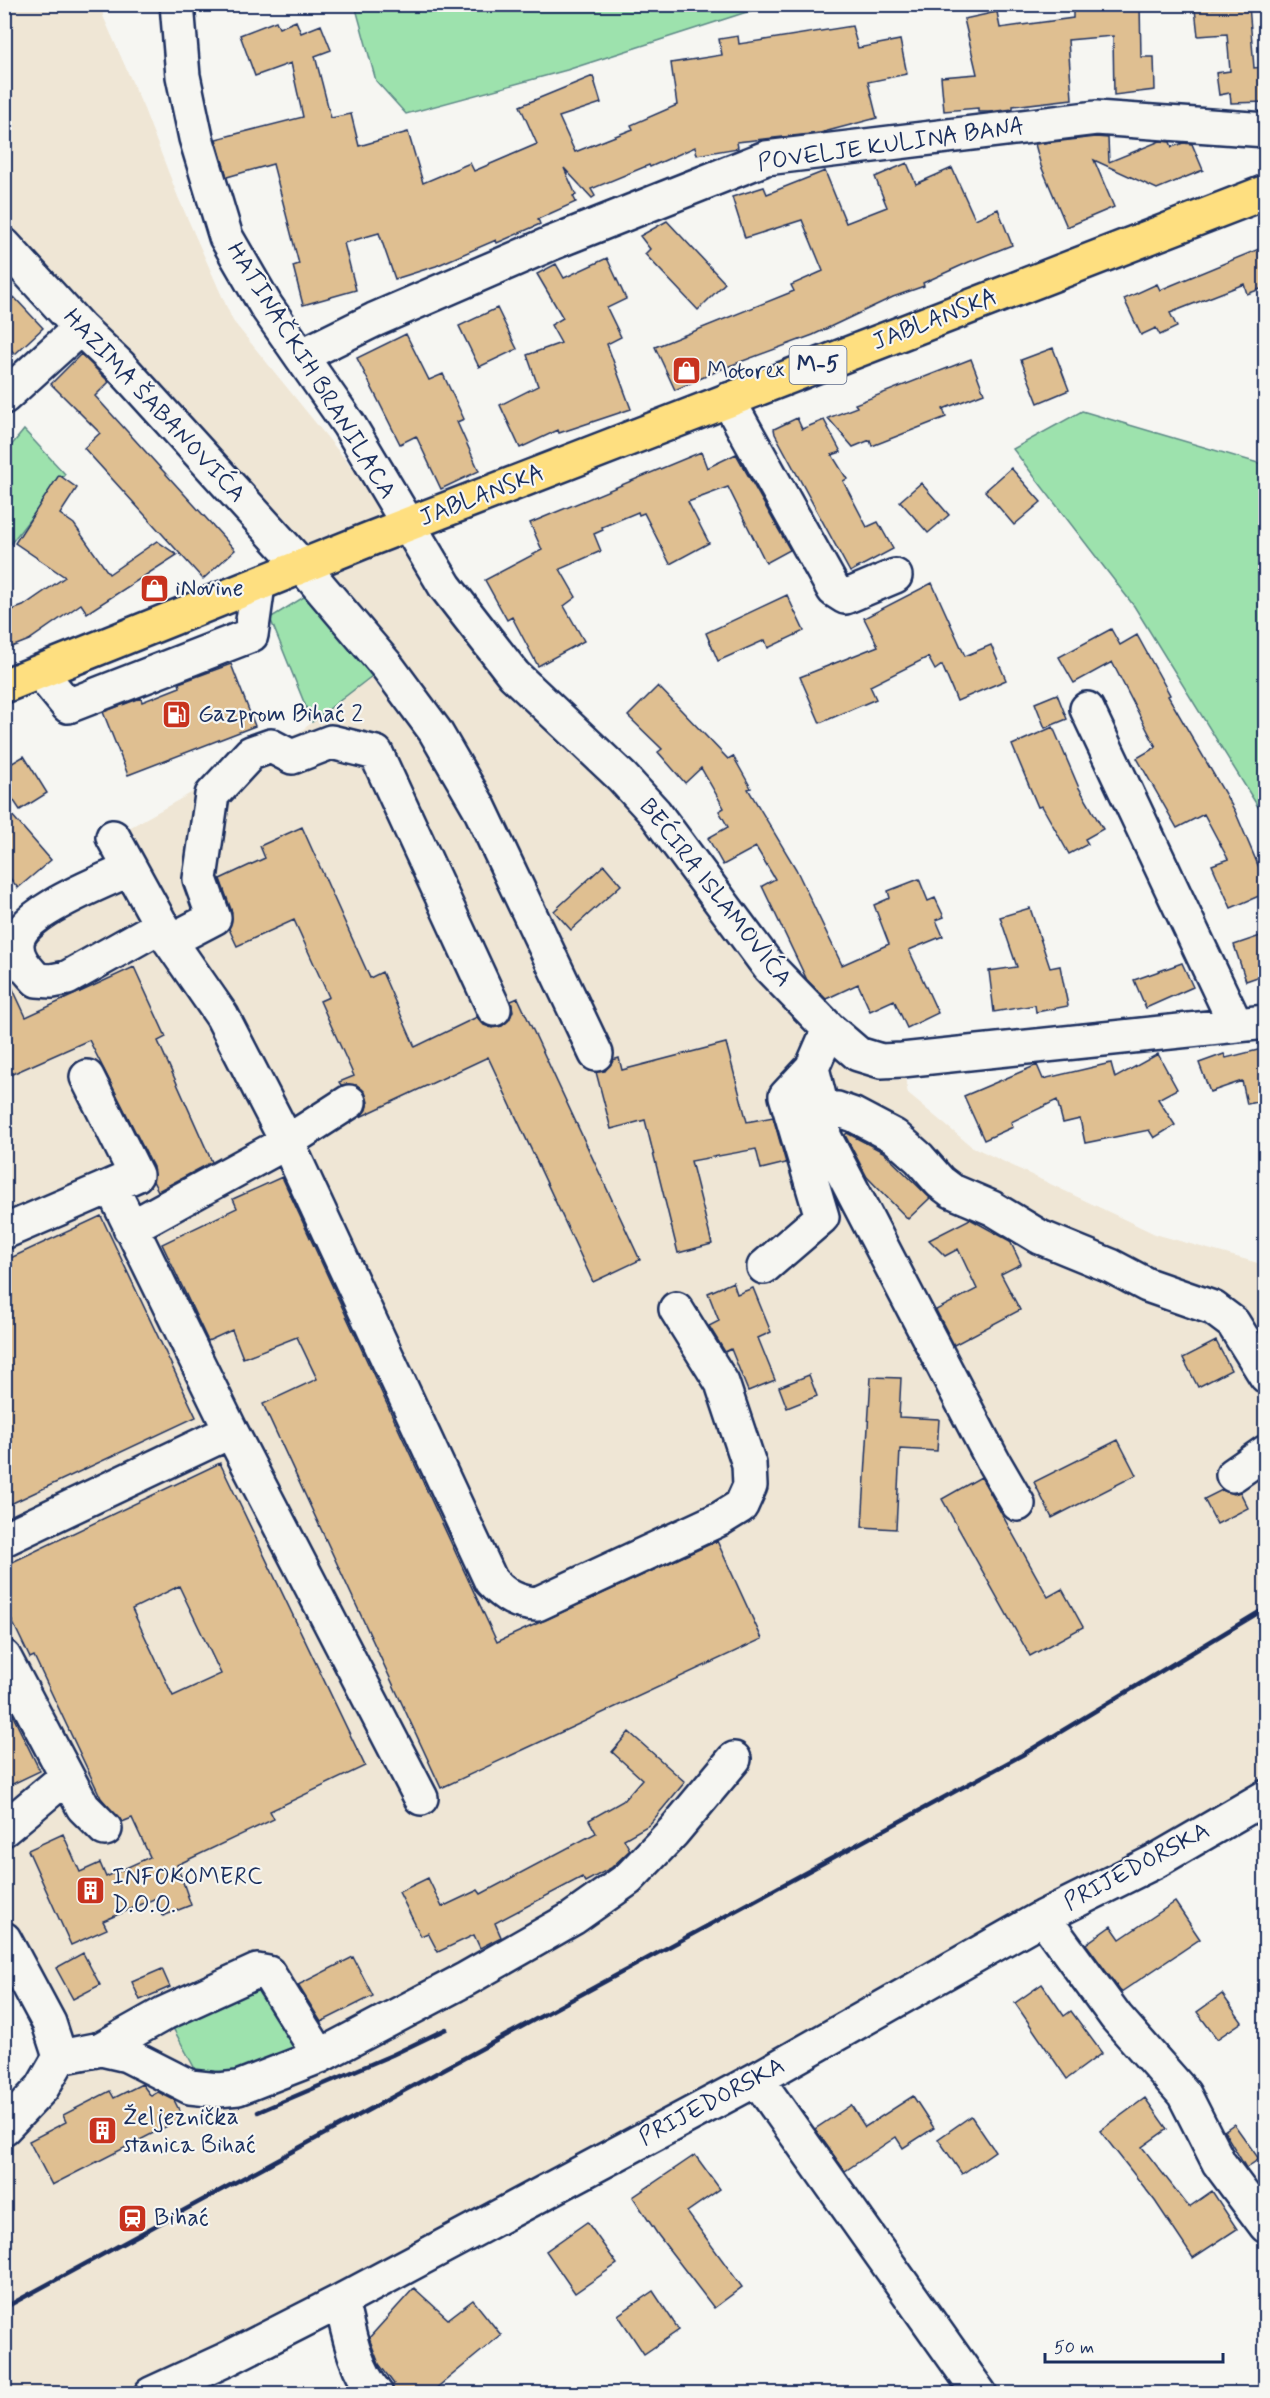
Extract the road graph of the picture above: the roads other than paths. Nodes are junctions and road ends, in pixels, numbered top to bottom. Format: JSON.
{"nodes":[{"id":1,"x":177,"y":4,"type":"edge"},
{"id":2,"x":1266,"y":130,"type":"edge"},
{"id":3,"x":1266,"y":192,"type":"edge"},
{"id":4,"x":4,"y":246,"type":"edge"},
{"id":5,"x":80,"y":328,"type":"junction"},
{"id":6,"x":303,"y":355,"type":"junction"},
{"id":7,"x":4,"y":397,"type":"edge"},
{"id":8,"x":728,"y":400,"type":"junction"},
{"id":9,"x":408,"y":525,"type":"junction"},
{"id":10,"x":303,"y":567,"type":"junction"},
{"id":11,"x":896,"y":576,"type":"dead end"},
{"id":12,"x":258,"y":585,"type":"junction"},
{"id":13,"x":40,"y":672,"type":"junction"},
{"id":14,"x":4,"y":686,"type":"edge"},
{"id":15,"x":1087,"y":709,"type":"dead end"},
{"id":16,"x":113,"y":837,"type":"dead end"},
{"id":17,"x":130,"y":869,"type":"junction"},
{"id":18,"x":166,"y":933,"type":"junction"},
{"id":19,"x":494,"y":1009,"type":"dead end"},
{"id":20,"x":1250,"y":1023,"type":"edge"},
{"id":21,"x":829,"y":1029,"type":"junction"},
{"id":22,"x":596,"y":1054,"type":"dead end"},
{"id":23,"x":812,"y":1068,"type":"junction"},
{"id":24,"x":87,"y":1077,"type":"dead end"},
{"id":25,"x":349,"y":1102,"type":"dead end"},
{"id":26,"x":822,"y":1108,"type":"junction"},
{"id":27,"x":287,"y":1142,"type":"junction"},
{"id":28,"x":111,"y":1186,"type":"junction"},
{"id":29,"x":130,"y":1228,"type":"junction"},
{"id":30,"x":4,"y":1232,"type":"edge"},
{"id":31,"x":764,"y":1267,"type":"dead end"},
{"id":32,"x":676,"y":1309,"type":"dead end"},
{"id":33,"x":1266,"y":1376,"type":"edge"},
{"id":34,"x":231,"y":1431,"type":"junction"},
{"id":35,"x":1266,"y":1452,"type":"edge"},
{"id":36,"x":1233,"y":1475,"type":"dead end"},
{"id":37,"x":1018,"y":1504,"type":"dead end"},
{"id":38,"x":4,"y":1539,"type":"edge"},
{"id":39,"x":4,"y":1657,"type":"edge"},
{"id":40,"x":734,"y":1759,"type":"dead end"},
{"id":41,"x":63,"y":1771,"type":"junction"},
{"id":42,"x":1266,"y":1797,"type":"edge"},
{"id":43,"x":421,"y":1798,"type":"dead end"},
{"id":44,"x":4,"y":1800,"type":"edge"},
{"id":45,"x":4,"y":1829,"type":"edge"},
{"id":46,"x":105,"y":1829,"type":"dead end"},
{"id":47,"x":1043,"y":1917,"type":"junction"},
{"id":48,"x":4,"y":1939,"type":"edge"},
{"id":49,"x":101,"y":2049,"type":"junction"},
{"id":50,"x":320,"y":2056,"type":"junction"},
{"id":51,"x":60,"y":2057,"type":"junction"},
{"id":52,"x":757,"y":2079,"type":"junction"},
{"id":53,"x":4,"y":2128,"type":"edge"},
{"id":54,"x":1266,"y":2226,"type":"edge"},
{"id":55,"x":341,"y":2301,"type":"junction"},
{"id":56,"x":151,"y":2394,"type":"edge"},
{"id":57,"x":376,"y":2394,"type":"edge"},
{"id":58,"x":980,"y":2394,"type":"edge"}],
"edges":[{"from":1,"to":6,"type":"street","name":"HATINAČKIH BRANILACA"},
{"from":2,"to":6,"type":"street","name":"POVELJE KULINA BANA"},
{"from":3,"to":8,"type":"main road","name":"JABLANSKA","number":"M-5"},
{"from":4,"to":5,"type":"street","name":"HAZIMA ŠABANOVIĆA"},
{"from":5,"to":7,"type":"street"},
{"from":5,"to":10,"type":"street","name":"HAZIMA ŠABANOVIĆA"},
{"from":6,"to":9,"type":"street","name":"HATINAČKIH BRANILACA"},
{"from":8,"to":9,"type":"main road","name":"JABLANSKA","number":"M-5"},
{"from":8,"to":11,"type":"street"},
{"from":9,"to":10,"type":"main road","name":"JABLANSKA","number":"M-5"},
{"from":9,"to":21,"type":"street","name":"BEĆIRA ISLAMOVIĆA"},
{"from":10,"to":12,"type":"main road","number":"M-5"},
{"from":10,"to":22,"type":"street","name":"HAZIMA ŠABANOVIĆA"},
{"from":12,"to":13,"type":"main road","number":"M-5"},
{"from":12,"to":13,"type":"street"},
{"from":13,"to":14,"type":"main road","number":"M-5"},
{"from":15,"to":20,"type":"street"},
{"from":16,"to":17,"type":"street"},
{"from":17,"to":18,"type":"street"},
{"from":17,"to":18,"type":"street"},
{"from":18,"to":19,"type":"street"},
{"from":18,"to":27,"type":"street"},
{"from":20,"to":21,"type":"street","name":"BEĆIRA ISLAMOVIĆA"},
{"from":21,"to":23,"type":"street"},
{"from":23,"to":26,"type":"street"},
{"from":23,"to":31,"type":"street"},
{"from":24,"to":28,"type":"street"},
{"from":25,"to":27,"type":"street"},
{"from":26,"to":33,"type":"street"},
{"from":26,"to":37,"type":"street"},
{"from":27,"to":29,"type":"street"},
{"from":27,"to":32,"type":"street"},
{"from":28,"to":29,"type":"street"},
{"from":28,"to":30,"type":"street"},
{"from":29,"to":34,"type":"street"},
{"from":34,"to":38,"type":"street"},
{"from":34,"to":43,"type":"street"},
{"from":35,"to":36,"type":"street"},
{"from":39,"to":41,"type":"street"},
{"from":40,"to":50,"type":"street"},
{"from":41,"to":44,"type":"street"},
{"from":41,"to":45,"type":"street"},
{"from":41,"to":46,"type":"street"},
{"from":42,"to":47,"type":"street","name":"PRIJEDORSKA"},
{"from":47,"to":52,"type":"street","name":"PRIJEDORSKA"},
{"from":47,"to":54,"type":"street"},
{"from":48,"to":51,"type":"street"},
{"from":49,"to":50,"type":"street"},
{"from":49,"to":50,"type":"street"},
{"from":49,"to":51,"type":"street"},
{"from":51,"to":53,"type":"street"},
{"from":52,"to":55,"type":"street","name":"PRIJEDORSKA"},
{"from":52,"to":58,"type":"street"},
{"from":55,"to":56,"type":"street","name":"PRIJEDORSKA"},
{"from":55,"to":57,"type":"street"}]}
